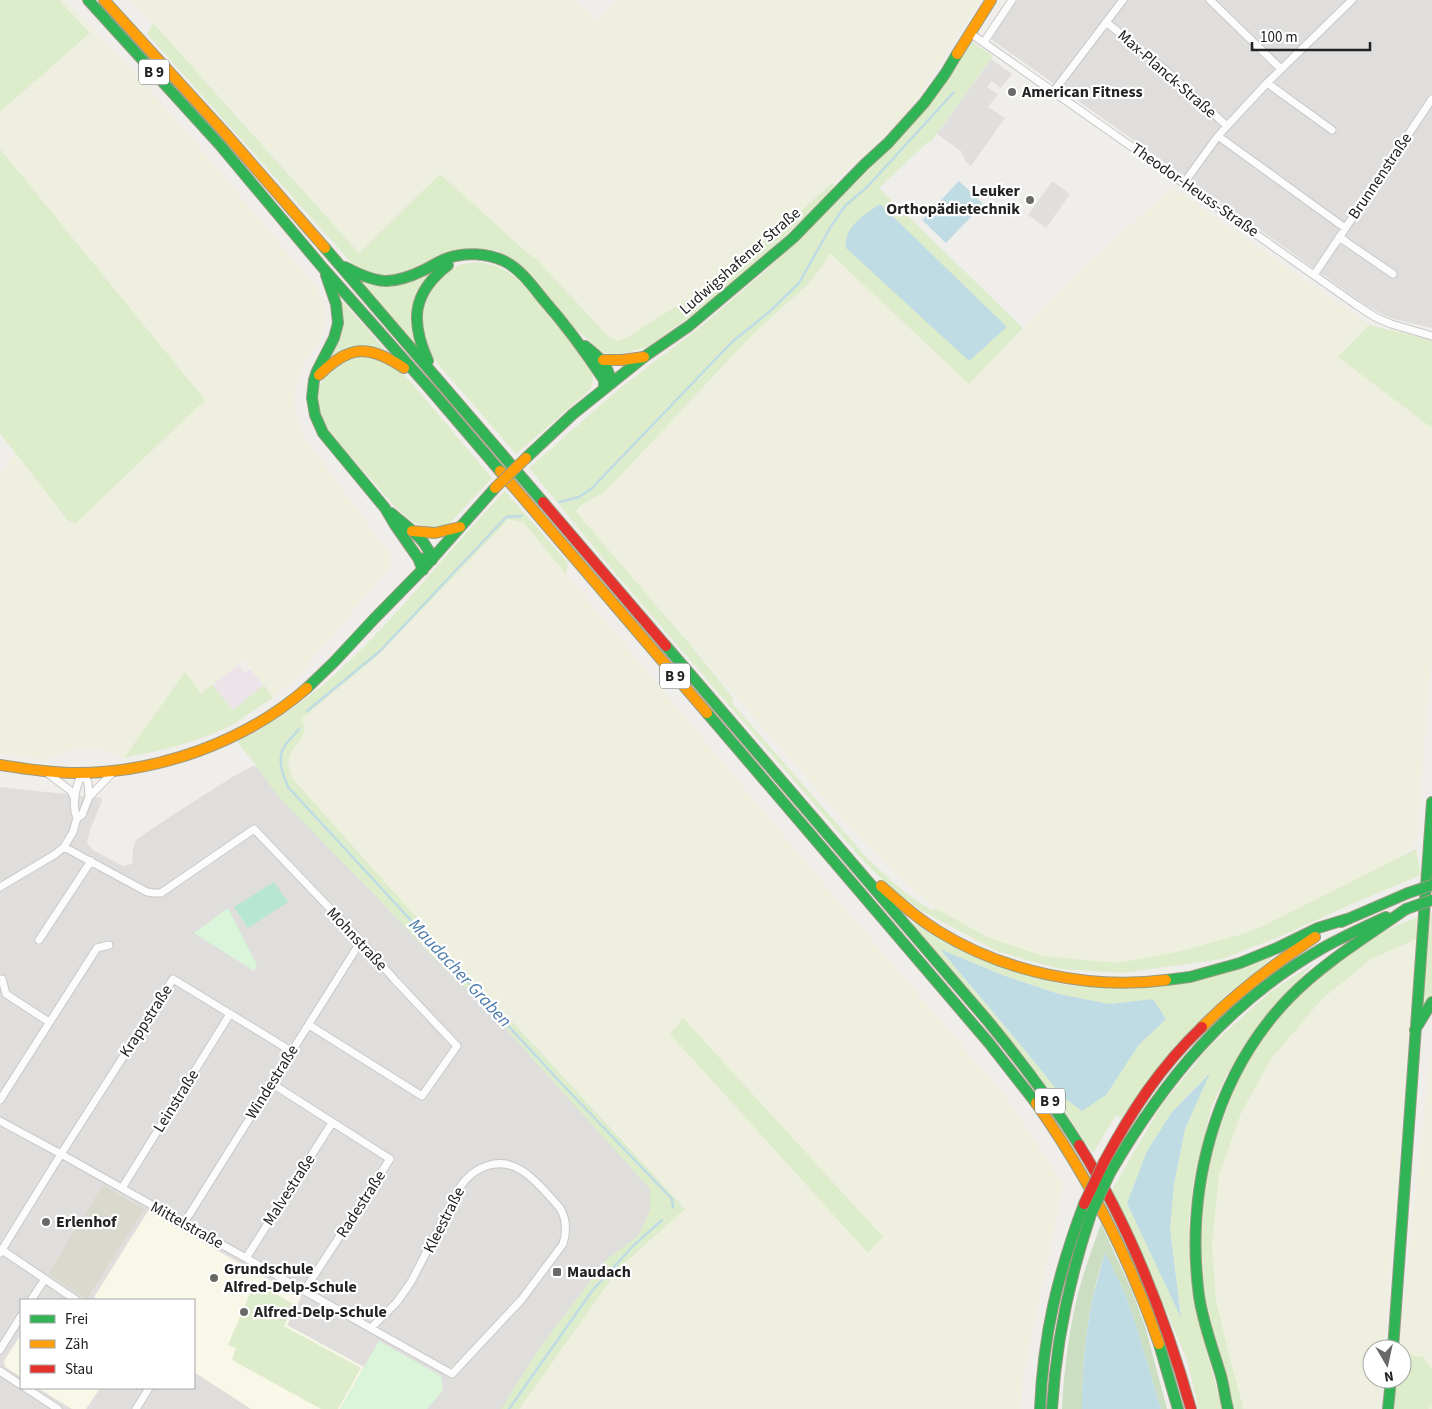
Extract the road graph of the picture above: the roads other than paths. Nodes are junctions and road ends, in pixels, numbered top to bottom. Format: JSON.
{"nodes":[{"id":1,"x":88,"y":0,"type":"edge"},
{"id":2,"x":104,"y":0,"type":"edge"},
{"id":3,"x":991,"y":0,"type":"edge"},
{"id":4,"x":1012,"y":0,"type":"edge"},
{"id":5,"x":1123,"y":0,"type":"edge"},
{"id":6,"x":1210,"y":0,"type":"edge"},
{"id":7,"x":1352,"y":0,"type":"edge"},
{"id":8,"x":1106,"y":22,"type":"junction"},
{"id":9,"x":970,"y":33,"type":"junction"},
{"id":10,"x":984,"y":42,"type":"junction"},
{"id":11,"x":1282,"y":69,"type":"junction"},
{"id":12,"x":1268,"y":83,"type":"junction"},
{"id":13,"x":1054,"y":91,"type":"junction"},
{"id":14,"x":1432,"y":99,"type":"edge"},
{"id":15,"x":1227,"y":126,"type":"junction"},
{"id":16,"x":1332,"y":130,"type":"dead end"},
{"id":17,"x":1218,"y":136,"type":"junction"},
{"id":18,"x":1184,"y":182,"type":"junction"},
{"id":19,"x":1346,"y":228,"type":"junction"},
{"id":20,"x":1339,"y":237,"type":"junction"},
{"id":21,"x":463,"y":255,"type":"junction"},
{"id":22,"x":337,"y":262,"type":"junction"},
{"id":23,"x":323,"y":268,"type":"junction"},
{"id":24,"x":1393,"y":274,"type":"dead end"},
{"id":25,"x":1314,"y":275,"type":"junction"},
{"id":26,"x":1430,"y":335,"type":"edge"},
{"id":27,"x":577,"y":340,"type":"junction"},
{"id":28,"x":644,"y":357,"type":"junction"},
{"id":29,"x":603,"y":360,"type":"junction"},
{"id":30,"x":314,"y":381,"type":"junction"},
{"id":31,"x":440,"y":383,"type":"junction"},
{"id":32,"x":606,"y":384,"type":"junction"},
{"id":33,"x":429,"y":388,"type":"junction"},
{"id":34,"x":385,"y":508,"type":"junction"},
{"id":35,"x":460,"y":527,"type":"junction"},
{"id":36,"x":412,"y":531,"type":"junction"},
{"id":37,"x":418,"y":558,"type":"junction"},
{"id":38,"x":432,"y":560,"type":"junction"},
{"id":39,"x":423,"y":570,"type":"junction"},
{"id":40,"x":0,"y":765,"type":"edge"},
{"id":41,"x":115,"y":770,"type":"junction"},
{"id":42,"x":46,"y":772,"type":"junction"},
{"id":43,"x":83,"y":772,"type":"junction"},
{"id":44,"x":89,"y":797,"type":"junction"},
{"id":45,"x":75,"y":799,"type":"junction"},
{"id":46,"x":1432,"y":802,"type":"edge"},
{"id":47,"x":77,"y":818,"type":"junction"},
{"id":48,"x":832,"y":839,"type":"junction"},
{"id":49,"x":64,"y":847,"type":"junction"},
{"id":50,"x":91,"y":861,"type":"junction"},
{"id":51,"x":1432,"y":885,"type":"edge"},
{"id":52,"x":0,"y":887,"type":"edge"},
{"id":53,"x":1432,"y":900,"type":"edge"},
{"id":54,"x":1406,"y":909,"type":"junction"},
{"id":55,"x":1347,"y":919,"type":"junction"},
{"id":56,"x":39,"y":940,"type":"dead end"},
{"id":57,"x":361,"y":941,"type":"junction"},
{"id":58,"x":109,"y":945,"type":"dead end"},
{"id":59,"x":2,"y":979,"type":"dead end"},
{"id":60,"x":1432,"y":1002,"type":"edge"},
{"id":61,"x":230,"y":1014,"type":"junction"},
{"id":62,"x":49,"y":1022,"type":"junction"},
{"id":63,"x":309,"y":1025,"type":"junction"},
{"id":64,"x":1415,"y":1030,"type":"junction"},
{"id":65,"x":291,"y":1051,"type":"junction"},
{"id":66,"x":271,"y":1083,"type":"junction"},
{"id":67,"x":0,"y":1100,"type":"edge"},
{"id":68,"x":0,"y":1121,"type":"edge"},
{"id":69,"x":332,"y":1123,"type":"junction"},
{"id":70,"x":61,"y":1154,"type":"junction"},
{"id":71,"x":122,"y":1188,"type":"junction"},
{"id":72,"x":184,"y":1223,"type":"junction"},
{"id":73,"x":1,"y":1252,"type":"edge"},
{"id":74,"x":246,"y":1258,"type":"junction"},
{"id":75,"x":45,"y":1279,"type":"junction"},
{"id":76,"x":304,"y":1291,"type":"junction"},
{"id":77,"x":32,"y":1299,"type":"edge"},
{"id":78,"x":75,"y":1299,"type":"edge"},
{"id":79,"x":20,"y":1318,"type":"edge"},
{"id":80,"x":371,"y":1328,"type":"junction"},
{"id":81,"x":1394,"y":1339,"type":"edge"},
{"id":82,"x":0,"y":1350,"type":"edge"},
{"id":83,"x":0,"y":1371,"type":"edge"},
{"id":84,"x":452,"y":1374,"type":"joint"},
{"id":85,"x":20,"y":1384,"type":"edge"},
{"id":86,"x":28,"y":1389,"type":"edge"},
{"id":87,"x":148,"y":1389,"type":"edge"},
{"id":88,"x":1390,"y":1389,"type":"edge"},
{"id":89,"x":58,"y":1409,"type":"edge"},
{"id":90,"x":136,"y":1409,"type":"edge"},
{"id":91,"x":1040,"y":1409,"type":"edge"},
{"id":92,"x":1052,"y":1409,"type":"edge"},
{"id":93,"x":1178,"y":1409,"type":"edge"},
{"id":94,"x":1191,"y":1409,"type":"edge"},
{"id":95,"x":1228,"y":1409,"type":"edge"},
{"id":96,"x":1388,"y":1409,"type":"edge"}],
"edges":[{"from":1,"to":23,"type":"main road","number":"B 9"},
{"from":2,"to":22,"type":"main road","number":"B 9"},
{"from":3,"to":9,"type":"main road","name":"Ludwigshafener Straße"},
{"from":4,"to":10,"type":"street"},
{"from":5,"to":8,"type":"street"},
{"from":6,"to":11,"type":"street"},
{"from":7,"to":11,"type":"street"},
{"from":8,"to":13,"type":"street"},
{"from":8,"to":15,"type":"street","name":"Max-Planck-Straße"},
{"from":9,"to":10,"type":"street","name":"Theodor-Heuss-Straße"},
{"from":9,"to":28,"type":"main road","name":"Ludwigshafener Straße"},
{"from":10,"to":13,"type":"street","name":"Theodor-Heuss-Straße"},
{"from":11,"to":12,"type":"street"},
{"from":12,"to":15,"type":"street"},
{"from":12,"to":16,"type":"street"},
{"from":13,"to":18,"type":"street","name":"Theodor-Heuss-Straße"},
{"from":14,"to":19,"type":"street","name":"Brunnenstraße"},
{"from":15,"to":17,"type":"street"},
{"from":17,"to":18,"type":"street"},
{"from":17,"to":19,"type":"street","name":"Brunnenstraße"},
{"from":18,"to":25,"type":"street","name":"Theodor-Heuss-Straße"},
{"from":19,"to":20,"type":"street","name":"Brunnenstraße"},
{"from":20,"to":24,"type":"street","name":"Brunnenstraße"},
{"from":20,"to":25,"type":"street","name":"Brunnenstraße"},
{"from":21,"to":22,"type":"main road"},
{"from":21,"to":27,"type":"main road"},
{"from":21,"to":31,"type":"main road"},
{"from":22,"to":31,"type":"main road","number":"B 9"},
{"from":23,"to":30,"type":"main road"},
{"from":23,"to":33,"type":"main road","number":"B 9"},
{"from":25,"to":26,"type":"street","name":"Theodor-Heuss-Straße"},
{"from":27,"to":29,"type":"main road"},
{"from":27,"to":32,"type":"main road"},
{"from":28,"to":29,"type":"main road"},
{"from":28,"to":32,"type":"main road","name":"Ludwigshafener Straße"},
{"from":29,"to":32,"type":"main road"},
{"from":30,"to":33,"type":"main road"},
{"from":30,"to":34,"type":"main road"},
{"from":31,"to":48,"type":"main road","number":"B 9"},
{"from":32,"to":35,"type":"main road","name":"Ludwigshafener Straße","bridge":true},
{"from":33,"to":93,"type":"main road","number":"B 9"},
{"from":34,"to":36,"type":"main road"},
{"from":34,"to":37,"type":"main road"},
{"from":35,"to":36,"type":"main road"},
{"from":35,"to":38,"type":"main road","name":"Ludwigshafener Straße"},
{"from":36,"to":38,"type":"main road"},
{"from":37,"to":38,"type":"main road"},
{"from":37,"to":39,"type":"main road"},
{"from":38,"to":39,"type":"main road","name":"Ludwigshafener Straße"},
{"from":39,"to":41,"type":"main road","name":"Ludwigshafener Straße"},
{"from":40,"to":42,"type":"main road","name":"Ludwigshafener Straße"},
{"from":41,"to":43,"type":"main road","name":"Ludwigshafener Straße"},
{"from":41,"to":44,"type":"street"},
{"from":42,"to":43,"type":"main road","name":"Ludwigshafener Straße"},
{"from":42,"to":45,"type":"street"},
{"from":43,"to":44,"type":"street"},
{"from":43,"to":45,"type":"street"},
{"from":44,"to":47,"type":"street"},
{"from":45,"to":47,"type":"street"},
{"from":46,"to":64,"type":"main road"},
{"from":47,"to":49,"type":"street"},
{"from":48,"to":55,"type":"main road"},
{"from":48,"to":94,"type":"main road","number":"B 9"},
{"from":49,"to":50,"type":"street","name":"Mohnstraße"},
{"from":49,"to":52,"type":"street"},
{"from":50,"to":56,"type":"street"},
{"from":50,"to":57,"type":"street","name":"Mohnstraße"},
{"from":51,"to":55,"type":"main road","bridge":true},
{"from":53,"to":54,"type":"main road","bridge":true},
{"from":54,"to":92,"type":"main road","bridge":true},
{"from":54,"to":95,"type":"main road"},
{"from":55,"to":91,"type":"main road","bridge":true},
{"from":57,"to":63,"type":"street","name":"Windestraße"},
{"from":57,"to":63,"type":"street","name":"Mohnstraße"},
{"from":58,"to":62,"type":"street"},
{"from":59,"to":62,"type":"street"},
{"from":60,"to":64,"type":"main road"},
{"from":61,"to":65,"type":"street","name":"Krappstraße"},
{"from":61,"to":70,"type":"street","name":"Krappstraße"},
{"from":61,"to":71,"type":"street","name":"Leinstraße"},
{"from":62,"to":67,"type":"street"},
{"from":63,"to":65,"type":"street","name":"Windestraße"},
{"from":64,"to":81,"type":"main road"},
{"from":65,"to":66,"type":"street","name":"Windestraße"},
{"from":66,"to":69,"type":"street","name":"Radestraße"},
{"from":66,"to":72,"type":"street","name":"Windestraße"},
{"from":68,"to":70,"type":"street","name":"Mittelstraße"},
{"from":69,"to":74,"type":"street","name":"Malvestraße"},
{"from":69,"to":76,"type":"street","name":"Radestraße"},
{"from":70,"to":71,"type":"street","name":"Mittelstraße"},
{"from":70,"to":73,"type":"street"},
{"from":71,"to":72,"type":"street","name":"Mittelstraße"},
{"from":72,"to":74,"type":"street","name":"Mittelstraße"},
{"from":73,"to":75,"type":"street"},
{"from":74,"to":76,"type":"street","name":"Mittelstraße"},
{"from":75,"to":77,"type":"street"},
{"from":75,"to":78,"type":"street"},
{"from":76,"to":80,"type":"street","name":"Mittelstraße"},
{"from":79,"to":82,"type":"street"},
{"from":80,"to":84,"type":"street","name":"Mittelstraße"},
{"from":80,"to":84,"type":"street","name":"Kleestraße"},
{"from":83,"to":85,"type":"street"},
{"from":86,"to":89,"type":"street"},
{"from":87,"to":90,"type":"street"},
{"from":88,"to":96,"type":"main road"}]}
